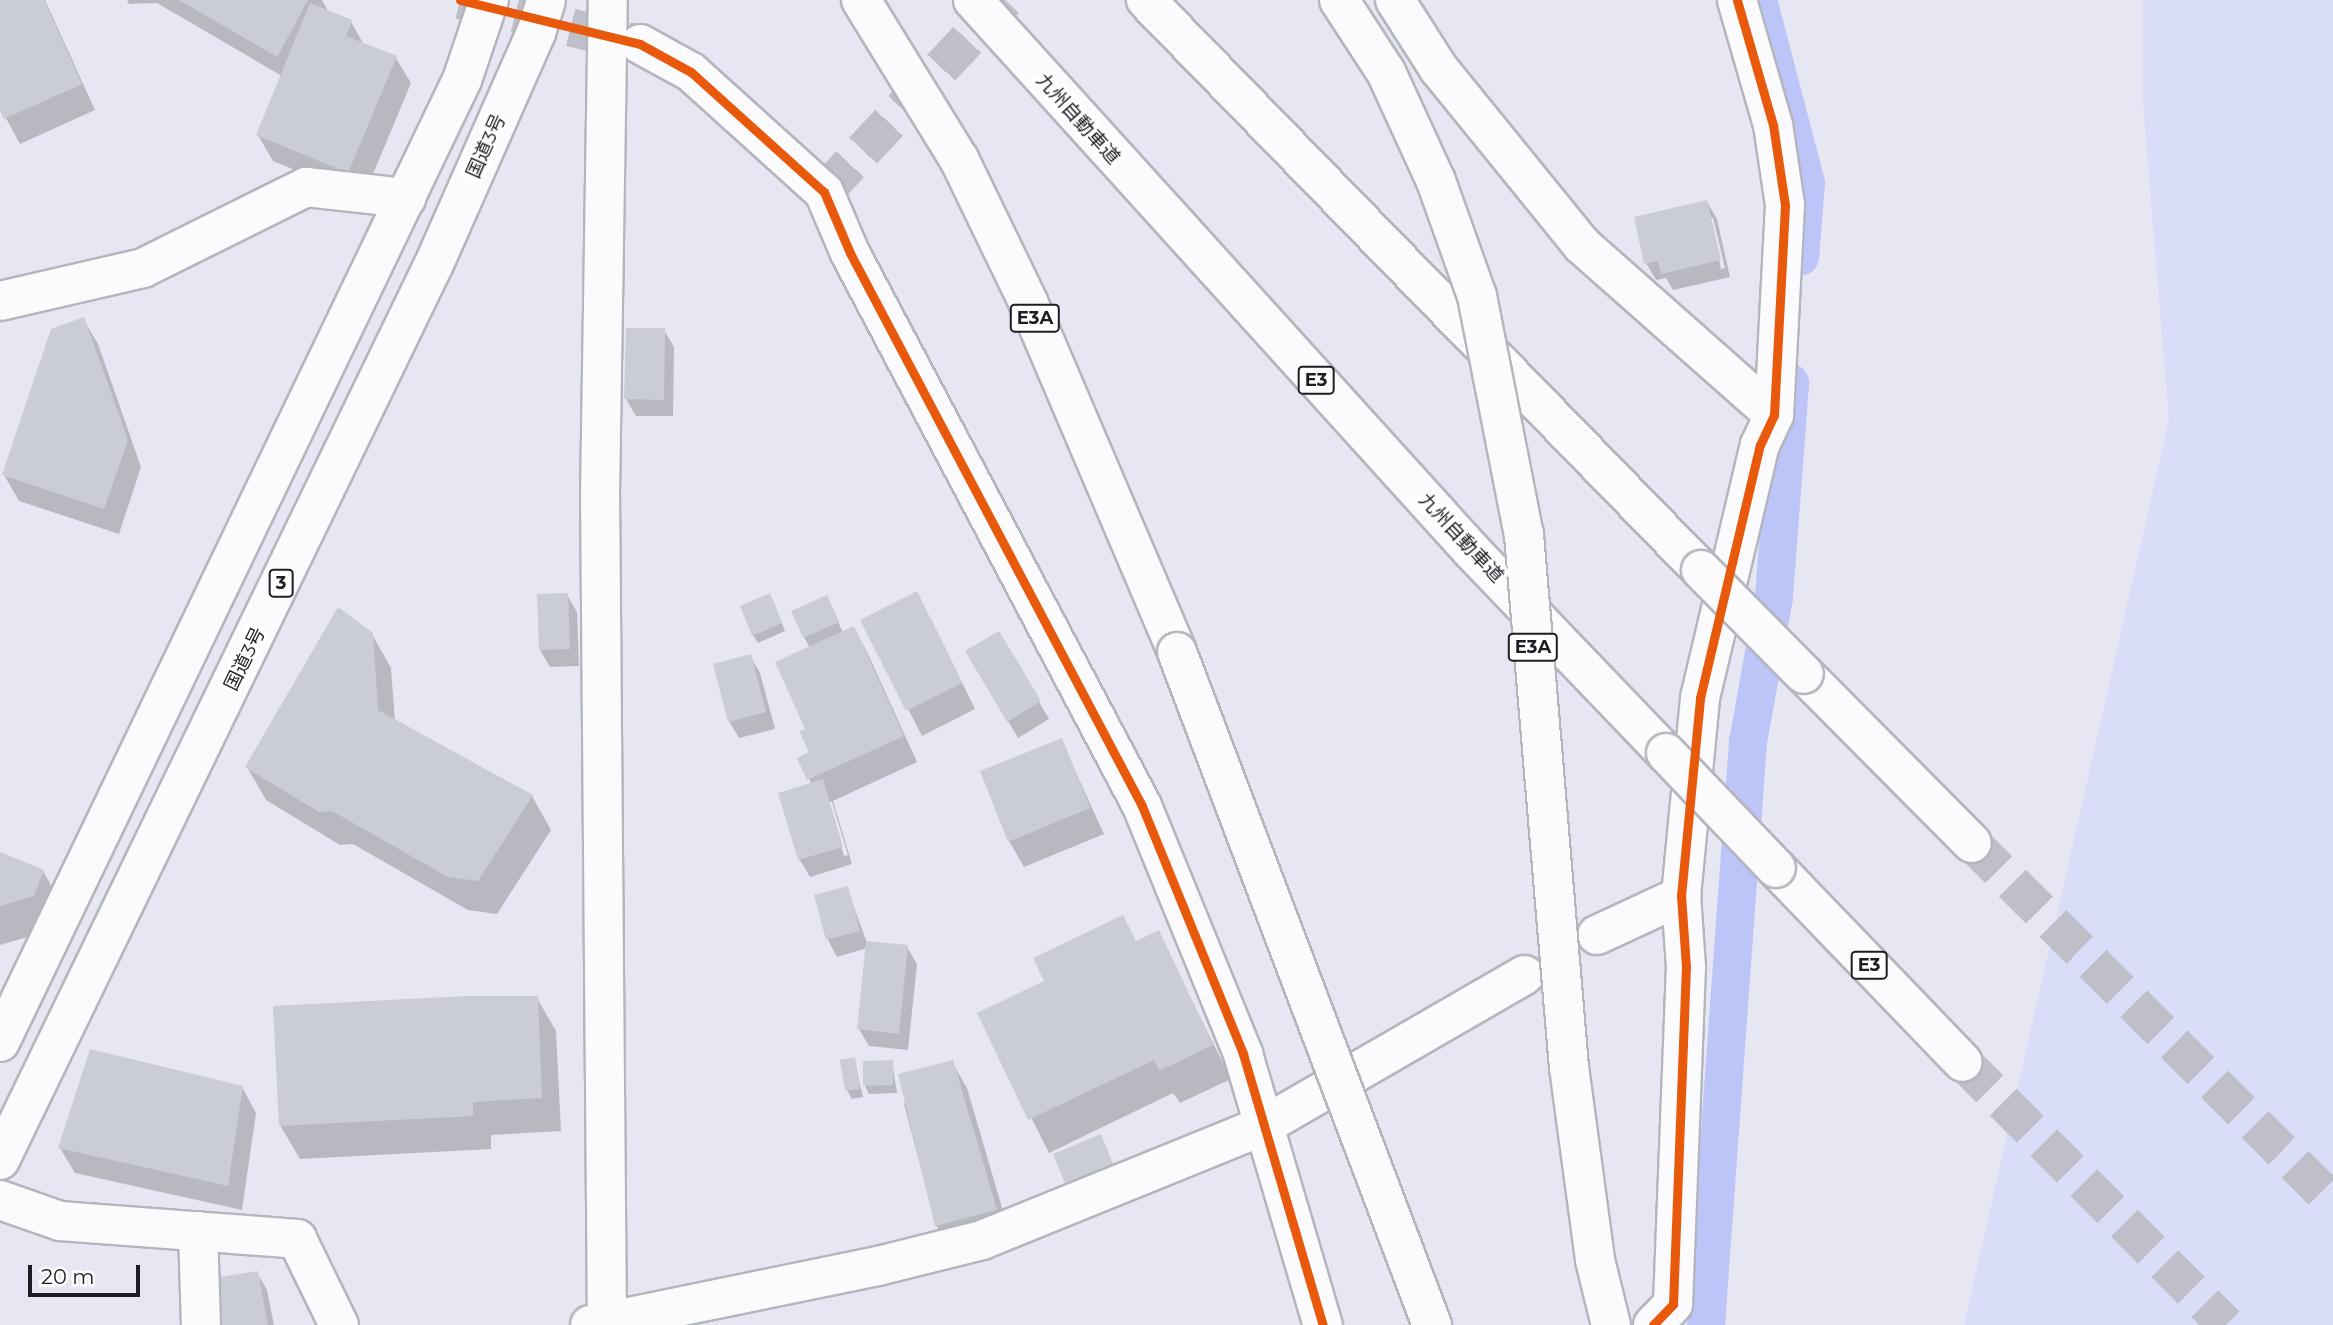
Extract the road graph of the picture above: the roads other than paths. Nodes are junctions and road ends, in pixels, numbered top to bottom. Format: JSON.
{"nodes":[{"id":1,"x":489,"y":0,"type":"edge"},
{"id":2,"x":546,"y":0,"type":"edge"},
{"id":3,"x":608,"y":0,"type":"edge"},
{"id":4,"x":861,"y":0,"type":"edge"},
{"id":5,"x":973,"y":0,"type":"edge"},
{"id":6,"x":1146,"y":0,"type":"edge"},
{"id":7,"x":1339,"y":0,"type":"edge"},
{"id":8,"x":1395,"y":0,"type":"edge"},
{"id":9,"x":1742,"y":1,"type":"edge"},
{"id":10,"x":640,"y":44,"type":"tunnel mouth"},
{"id":11,"x":406,"y":198,"type":"junction"},
{"id":12,"x":0,"y":301,"type":"edge"},
{"id":13,"x":1774,"y":415,"type":"junction"},
{"id":14,"x":1972,"y":843,"type":"tunnel mouth"},
{"id":15,"x":1681,"y":896,"type":"junction"},
{"id":16,"x":1597,"y":935,"type":"dead end"},
{"id":17,"x":1525,"y":975,"type":"dead end"},
{"id":18,"x":0,"y":1042,"type":"edge"},
{"id":19,"x":1963,"y":1062,"type":"tunnel mouth"},
{"id":20,"x":1263,"y":1126,"type":"junction"},
{"id":21,"x":0,"y":1160,"type":"edge"},
{"id":22,"x":0,"y":1200,"type":"edge"},
{"id":23,"x":198,"y":1231,"type":"junction"},
{"id":24,"x":602,"y":1324,"type":"edge"},
{"id":25,"x":201,"y":1325,"type":"edge"},
{"id":26,"x":339,"y":1325,"type":"edge"},
{"id":27,"x":1323,"y":1325,"type":"edge"},
{"id":28,"x":1432,"y":1325,"type":"edge"},
{"id":29,"x":1611,"y":1325,"type":"edge"},
{"id":30,"x":1653,"y":1325,"type":"edge"}],
"edges":[{"from":1,"to":11,"type":"main road"},
{"from":2,"to":21,"type":"main road","name":"国道3号","number":"3"},
{"from":3,"to":24,"type":"main road"},
{"from":4,"to":28,"type":"main road","number":"E3A","bridge":true},
{"from":5,"to":19,"type":"main road","name":"九州自動車道","number":"E3","bridge":true},
{"from":6,"to":14,"type":"main road","bridge":true},
{"from":7,"to":29,"type":"main road","number":"E3A","bridge":true},
{"from":8,"to":13,"type":"main road"},
{"from":9,"to":13,"type":"main road"},
{"from":10,"to":20,"type":"main road"},
{"from":11,"to":12,"type":"main road"},
{"from":11,"to":18,"type":"main road"},
{"from":13,"to":15,"type":"main road"},
{"from":15,"to":16,"type":"main road"},
{"from":15,"to":30,"type":"main road"},
{"from":17,"to":20,"type":"main road"},
{"from":20,"to":24,"type":"main road"},
{"from":20,"to":27,"type":"main road"},
{"from":22,"to":23,"type":"main road"},
{"from":23,"to":25,"type":"main road"},
{"from":23,"to":26,"type":"main road"}]}
